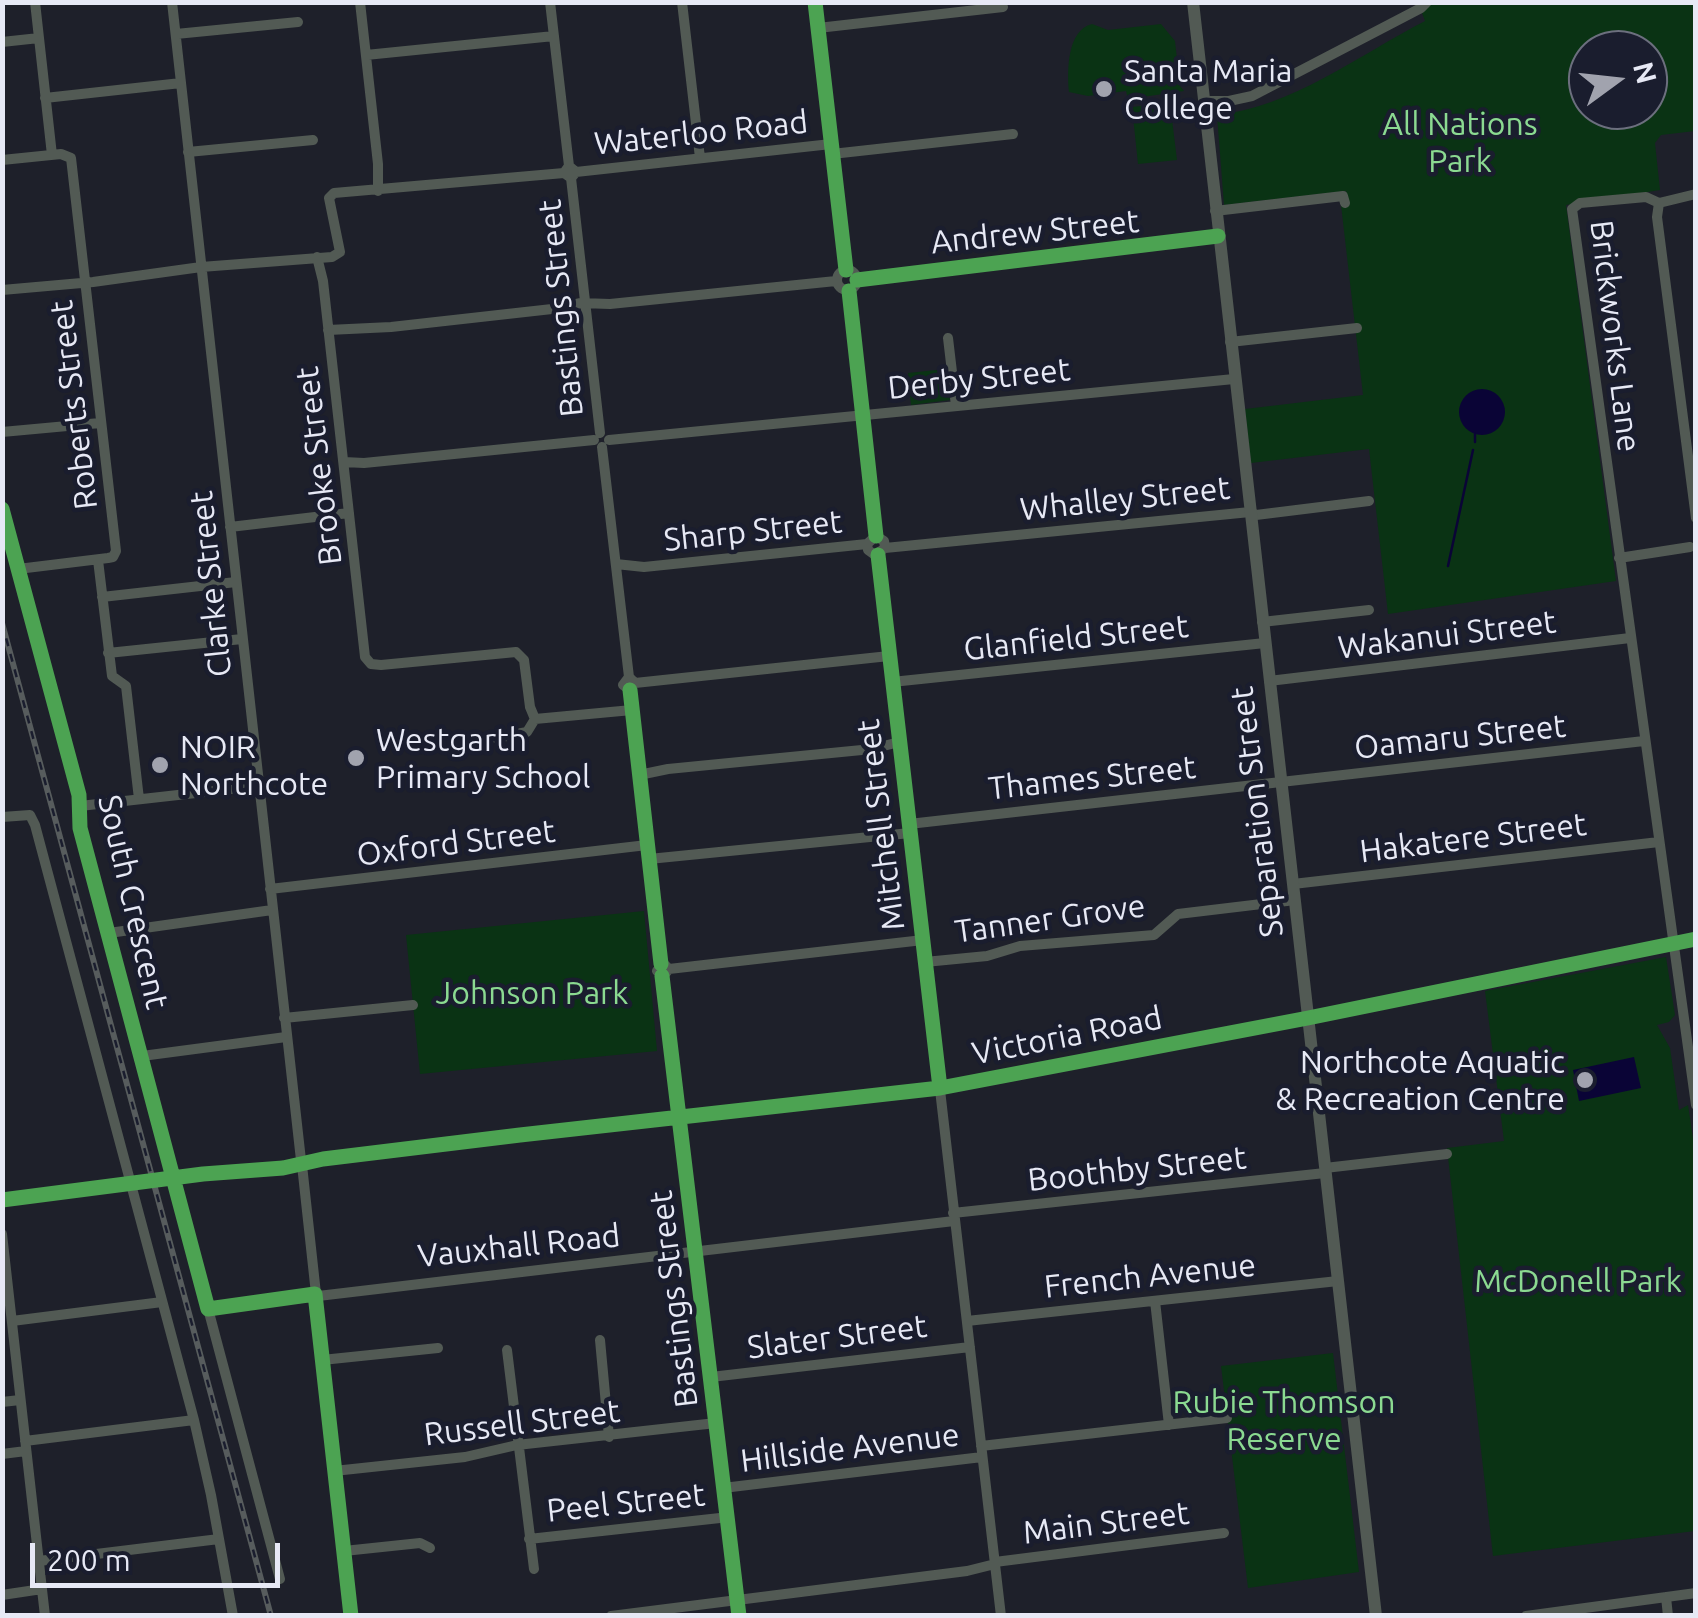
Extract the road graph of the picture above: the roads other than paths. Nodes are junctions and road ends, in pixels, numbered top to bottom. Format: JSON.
{"nodes":[{"id":1,"x":35,"y":2,"type":"edge"},
{"id":2,"x":172,"y":2,"type":"edge"},
{"id":3,"x":360,"y":2,"type":"edge"},
{"id":4,"x":550,"y":2,"type":"edge"},
{"id":5,"x":682,"y":2,"type":"edge"},
{"id":6,"x":815,"y":2,"type":"edge"},
{"id":7,"x":1193,"y":2,"type":"edge"},
{"id":8,"x":1427,"y":2,"type":"edge"},
{"id":9,"x":1003,"y":7,"type":"dead end"},
{"id":10,"x":298,"y":22,"type":"dead end"},
{"id":11,"x":818,"y":28,"type":"junction"},
{"id":12,"x":176,"y":34,"type":"junction"},
{"id":13,"x":554,"y":36,"type":"junction"},
{"id":14,"x":40,"y":38,"type":"junction"},
{"id":15,"x":2,"y":42,"type":"edge"},
{"id":16,"x":366,"y":55,"type":"junction"},
{"id":17,"x":181,"y":82,"type":"junction"},
{"id":18,"x":46,"y":98,"type":"junction"},
{"id":19,"x":1204,"y":101,"type":"junction"},
{"id":20,"x":1013,"y":134,"type":"dead end"},
{"id":21,"x":313,"y":140,"type":"dead end"},
{"id":22,"x":832,"y":149,"type":"junction"},
{"id":23,"x":188,"y":152,"type":"junction"},
{"id":24,"x":52,"y":155,"type":"junction"},
{"id":25,"x":700,"y":158,"type":"junction"},
{"id":26,"x":2,"y":160,"type":"edge"},
{"id":27,"x":570,"y":172,"type":"junction"},
{"id":28,"x":381,"y":190,"type":"junction"},
{"id":29,"x":1696,"y":194,"type":"edge"},
{"id":30,"x":1344,"y":197,"type":"dead end"},
{"id":31,"x":1659,"y":203,"type":"junction"},
{"id":32,"x":1215,"y":210,"type":"junction"},
{"id":33,"x":1218,"y":236,"type":"junction"},
{"id":34,"x":327,"y":255,"type":"junction"},
{"id":35,"x":201,"y":270,"type":"junction"},
{"id":36,"x":846,"y":270,"type":"junction"},
{"id":37,"x":857,"y":280,"type":"junction"},
{"id":38,"x":836,"y":281,"type":"junction"},
{"id":39,"x":85,"y":282,"type":"junction"},
{"id":40,"x":2,"y":290,"type":"edge"},
{"id":41,"x":849,"y":291,"type":"junction"},
{"id":42,"x":586,"y":307,"type":"junction"},
{"id":43,"x":1357,"y":328,"type":"dead end"},
{"id":44,"x":329,"y":333,"type":"junction"},
{"id":45,"x":948,"y":338,"type":"dead end"},
{"id":46,"x":1230,"y":342,"type":"junction"},
{"id":47,"x":1234,"y":379,"type":"junction"},
{"id":48,"x":956,"y":406,"type":"junction"},
{"id":49,"x":862,"y":415,"type":"junction"},
{"id":50,"x":100,"y":423,"type":"junction"},
{"id":51,"x":2,"y":432,"type":"edge"},
{"id":52,"x":601,"y":440,"type":"junction"},
{"id":53,"x":344,"y":465,"type":"junction"},
{"id":54,"x":1369,"y":501,"type":"dead end"},
{"id":55,"x":2,"y":508,"type":"edge"},
{"id":56,"x":1250,"y":512,"type":"junction"},
{"id":57,"x":350,"y":513,"type":"junction"},
{"id":58,"x":1696,"y":518,"type":"edge"},
{"id":59,"x":230,"y":527,"type":"junction"},
{"id":60,"x":871,"y":540,"type":"junction"},
{"id":61,"x":1694,"y":546,"type":"edge"},
{"id":62,"x":881,"y":551,"type":"junction"},
{"id":63,"x":1619,"y":558,"type":"junction"},
{"id":64,"x":98,"y":560,"type":"junction"},
{"id":65,"x":616,"y":564,"type":"junction"},
{"id":66,"x":644,"y":568,"type":"junction"},
{"id":67,"x":18,"y":569,"type":"junction"},
{"id":68,"x":617,"y":577,"type":"junction"},
{"id":69,"x":236,"y":582,"type":"junction"},
{"id":70,"x":102,"y":597,"type":"junction"},
{"id":71,"x":1369,"y":610,"type":"dead end"},
{"id":72,"x":1262,"y":622,"type":"junction"},
{"id":73,"x":1630,"y":638,"type":"junction"},
{"id":74,"x":242,"y":639,"type":"junction"},
{"id":75,"x":1265,"y":643,"type":"junction"},
{"id":76,"x":108,"y":653,"type":"junction"},
{"id":77,"x":890,"y":656,"type":"junction"},
{"id":78,"x":1269,"y":681,"type":"junction"},
{"id":79,"x":892,"y":682,"type":"junction"},
{"id":80,"x":631,"y":683,"type":"junction"},
{"id":81,"x":632,"y":710,"type":"junction"},
{"id":82,"x":535,"y":720,"type":"junction"},
{"id":83,"x":496,"y":738,"type":"dead end"},
{"id":84,"x":1644,"y":741,"type":"junction"},
{"id":85,"x":900,"y":742,"type":"junction"},
{"id":86,"x":639,"y":771,"type":"junction"},
{"id":87,"x":1281,"y":783,"type":"junction"},
{"id":88,"x":258,"y":786,"type":"junction"},
{"id":89,"x":139,"y":800,"type":"junction"},
{"id":90,"x":80,"y":806,"type":"junction"},
{"id":91,"x":2,"y":816,"type":"edge"},
{"id":92,"x":910,"y":828,"type":"junction"},
{"id":93,"x":1659,"y":842,"type":"junction"},
{"id":94,"x":647,"y":846,"type":"junction"},
{"id":95,"x":649,"y":859,"type":"junction"},
{"id":96,"x":1293,"y":884,"type":"junction"},
{"id":97,"x":270,"y":890,"type":"junction"},
{"id":98,"x":1294,"y":900,"type":"junction"},
{"id":99,"x":272,"y":910,"type":"junction"},
{"id":100,"x":109,"y":933,"type":"junction"},
{"id":101,"x":1696,"y":939,"type":"edge"},
{"id":102,"x":922,"y":940,"type":"junction"},
{"id":103,"x":1674,"y":942,"type":"junction"},
{"id":104,"x":925,"y":962,"type":"junction"},
{"id":105,"x":664,"y":969,"type":"junction"},
{"id":106,"x":413,"y":1005,"type":"dead end"},
{"id":107,"x":284,"y":1018,"type":"junction"},
{"id":108,"x":1308,"y":1018,"type":"junction"},
{"id":109,"x":286,"y":1037,"type":"junction"},
{"id":110,"x":142,"y":1056,"type":"junction"},
{"id":111,"x":940,"y":1088,"type":"junction"},
{"id":112,"x":1696,"y":1105,"type":"edge"},
{"id":113,"x":679,"y":1117,"type":"junction"},
{"id":114,"x":1447,"y":1154,"type":"dead end"},
{"id":115,"x":301,"y":1162,"type":"junction"},
{"id":116,"x":1325,"y":1171,"type":"junction"},
{"id":117,"x":174,"y":1179,"type":"junction"},
{"id":118,"x":130,"y":1184,"type":"junction"},
{"id":119,"x":2,"y":1200,"type":"edge"},
{"id":120,"x":954,"y":1217,"type":"junction"},
{"id":121,"x":2,"y":1234,"type":"edge"},
{"id":122,"x":696,"y":1251,"type":"junction"},
{"id":123,"x":1338,"y":1281,"type":"junction"},
{"id":124,"x":316,"y":1294,"type":"junction"},
{"id":125,"x":1155,"y":1301,"type":"junction"},
{"id":126,"x":162,"y":1302,"type":"junction"},
{"id":127,"x":208,"y":1309,"type":"junction"},
{"id":128,"x":8,"y":1315,"type":"edge"},
{"id":129,"x":967,"y":1321,"type":"junction"},
{"id":130,"x":600,"y":1340,"type":"dead end"},
{"id":131,"x":970,"y":1347,"type":"junction"},
{"id":132,"x":438,"y":1348,"type":"dead end"},
{"id":133,"x":507,"y":1350,"type":"dead end"},
{"id":134,"x":322,"y":1360,"type":"junction"},
{"id":135,"x":711,"y":1377,"type":"junction"},
{"id":136,"x":20,"y":1400,"type":"junction"},
{"id":137,"x":2,"y":1402,"type":"edge"},
{"id":138,"x":1227,"y":1418,"type":"dead end"},
{"id":139,"x":194,"y":1420,"type":"junction"},
{"id":140,"x":716,"y":1423,"type":"junction"},
{"id":141,"x":1170,"y":1425,"type":"junction"},
{"id":142,"x":608,"y":1437,"type":"junction"},
{"id":143,"x":517,"y":1444,"type":"junction"},
{"id":144,"x":26,"y":1446,"type":"junction"},
{"id":145,"x":982,"y":1451,"type":"junction"},
{"id":146,"x":2,"y":1454,"type":"edge"},
{"id":147,"x":334,"y":1471,"type":"junction"},
{"id":148,"x":722,"y":1488,"type":"junction"},
{"id":149,"x":728,"y":1517,"type":"junction"},
{"id":150,"x":1224,"y":1533,"type":"dead end"},
{"id":151,"x":219,"y":1539,"type":"junction"},
{"id":152,"x":529,"y":1539,"type":"junction"},
{"id":153,"x":430,"y":1548,"type":"dead end"},
{"id":154,"x":344,"y":1551,"type":"junction"},
{"id":155,"x":39,"y":1561,"type":"junction"},
{"id":156,"x":995,"y":1566,"type":"junction"},
{"id":157,"x":534,"y":1569,"type":"dead end"},
{"id":158,"x":280,"y":1579,"type":"dead end"},
{"id":159,"x":42,"y":1589,"type":"junction"},
{"id":160,"x":1696,"y":1593,"type":"edge"},
{"id":161,"x":2,"y":1594,"type":"edge"},
{"id":162,"x":1666,"y":1597,"type":"junction"},
{"id":163,"x":737,"y":1598,"type":"junction"},
{"id":164,"x":45,"y":1616,"type":"edge"},
{"id":165,"x":233,"y":1616,"type":"edge"},
{"id":166,"x":351,"y":1616,"type":"edge"},
{"id":167,"x":611,"y":1616,"type":"edge"},
{"id":168,"x":739,"y":1616,"type":"edge"},
{"id":169,"x":1002,"y":1616,"type":"edge"},
{"id":170,"x":1376,"y":1616,"type":"edge"},
{"id":171,"x":1526,"y":1616,"type":"edge"},
{"id":172,"x":1668,"y":1616,"type":"edge"}],
"edges":[{"from":1,"to":14,"type":"street","name":"Roberts Street"},
{"from":2,"to":12,"type":"street","name":"Clarke Street"},
{"from":3,"to":16,"type":"street"},
{"from":4,"to":13,"type":"street","name":"Bastings Street"},
{"from":5,"to":25,"type":"street"},
{"from":6,"to":11,"type":"street"},
{"from":7,"to":19,"type":"street","name":"Separation Street"},
{"from":8,"to":19,"type":"street"},
{"from":9,"to":11,"type":"street"},
{"from":10,"to":12,"type":"street"},
{"from":11,"to":22,"type":"street"},
{"from":12,"to":17,"type":"street","name":"Clarke Street"},
{"from":13,"to":16,"type":"street"},
{"from":13,"to":27,"type":"street","name":"Bastings Street"},
{"from":14,"to":15,"type":"street"},
{"from":14,"to":18,"type":"street","name":"Roberts Street"},
{"from":16,"to":28,"type":"street"},
{"from":17,"to":18,"type":"street"},
{"from":17,"to":23,"type":"street","name":"Clarke Street"},
{"from":18,"to":24,"type":"street","name":"Roberts Street"},
{"from":19,"to":32,"type":"street","name":"Separation Street"},
{"from":20,"to":22,"type":"street","name":"Waterloo Road"},
{"from":21,"to":23,"type":"street"},
{"from":22,"to":25,"type":"street","name":"Waterloo Road"},
{"from":22,"to":36,"type":"street"},
{"from":23,"to":35,"type":"street","name":"Clarke Street"},
{"from":24,"to":26,"type":"street"},
{"from":24,"to":39,"type":"street","name":"Roberts Street"},
{"from":25,"to":27,"type":"street","name":"Waterloo Road"},
{"from":27,"to":28,"type":"street","name":"Waterloo Road"},
{"from":27,"to":42,"type":"street","name":"Bastings Street"},
{"from":28,"to":34,"type":"street","name":"Waterloo Road"},
{"from":29,"to":31,"type":"street"},
{"from":30,"to":32,"type":"street"},
{"from":31,"to":58,"type":"street"},
{"from":31,"to":63,"type":"street","name":"Brickworks Lane"},
{"from":32,"to":33,"type":"street","name":"Separation Street"},
{"from":33,"to":37,"type":"street","name":"Andrew Street"},
{"from":33,"to":46,"type":"street","name":"Separation Street"},
{"from":34,"to":35,"type":"street"},
{"from":34,"to":44,"type":"street","name":"Brooke Street"},
{"from":35,"to":39,"type":"street"},
{"from":35,"to":59,"type":"street","name":"Clarke Street"},
{"from":36,"to":37,"type":"street"},
{"from":36,"to":38,"type":"street"},
{"from":37,"to":41,"type":"street"},
{"from":38,"to":41,"type":"street"},
{"from":38,"to":42,"type":"street"},
{"from":39,"to":40,"type":"street"},
{"from":39,"to":50,"type":"street","name":"Roberts Street"},
{"from":41,"to":49,"type":"street"},
{"from":42,"to":44,"type":"street"},
{"from":42,"to":52,"type":"street","name":"Bastings Street"},
{"from":43,"to":46,"type":"street"},
{"from":44,"to":53,"type":"street","name":"Brooke Street"},
{"from":45,"to":48,"type":"street"},
{"from":46,"to":47,"type":"street","name":"Separation Street"},
{"from":47,"to":48,"type":"street","name":"Derby Street"},
{"from":47,"to":56,"type":"street","name":"Separation Street"},
{"from":48,"to":49,"type":"street","name":"Derby Street"},
{"from":49,"to":52,"type":"street","name":"Derby Street"},
{"from":49,"to":60,"type":"street"},
{"from":50,"to":51,"type":"street"},
{"from":50,"to":64,"type":"street","name":"Roberts Street"},
{"from":52,"to":53,"type":"street","name":"Derby Street"},
{"from":52,"to":65,"type":"street","name":"Bastings Street"},
{"from":53,"to":57,"type":"street","name":"Brooke Street"},
{"from":54,"to":56,"type":"street","name":"Whalley Street"},
{"from":55,"to":67,"type":"street","name":"South Crescent"},
{"from":56,"to":62,"type":"street","name":"Whalley Street"},
{"from":56,"to":72,"type":"street","name":"Separation Street"},
{"from":57,"to":59,"type":"street"},
{"from":57,"to":82,"type":"street","name":"Brooke Street"},
{"from":59,"to":69,"type":"street","name":"Clarke Street"},
{"from":60,"to":62,"type":"street"},
{"from":60,"to":66,"type":"street","name":"Sharp Street"},
{"from":61,"to":63,"type":"street"},
{"from":62,"to":77,"type":"street","name":"Mitchell Street"},
{"from":63,"to":73,"type":"street"},
{"from":64,"to":67,"type":"street"},
{"from":64,"to":70,"type":"street","name":"Roberts Street"},
{"from":65,"to":66,"type":"street","name":"Sharp Street"},
{"from":65,"to":68,"type":"street","name":"Bastings Street"},
{"from":66,"to":68,"type":"street","name":"Sharp Street"},
{"from":67,"to":90,"type":"street","name":"South Crescent"},
{"from":68,"to":80,"type":"street","name":"Bastings Street"},
{"from":69,"to":70,"type":"street"},
{"from":69,"to":74,"type":"street","name":"Clarke Street"},
{"from":70,"to":76,"type":"street","name":"Roberts Street"},
{"from":71,"to":72,"type":"street"},
{"from":72,"to":75,"type":"street","name":"Separation Street"},
{"from":73,"to":78,"type":"street","name":"Wakanui Street"},
{"from":73,"to":84,"type":"street"},
{"from":74,"to":76,"type":"street"},
{"from":74,"to":88,"type":"street","name":"Clarke Street"},
{"from":75,"to":78,"type":"street","name":"Separation Street"},
{"from":75,"to":79,"type":"street","name":"Glanfield Street"},
{"from":76,"to":89,"type":"street","name":"Roberts Street"},
{"from":77,"to":79,"type":"street","name":"Mitchell Street"},
{"from":77,"to":80,"type":"street"},
{"from":78,"to":87,"type":"street","name":"Separation Street"},
{"from":79,"to":85,"type":"street","name":"Mitchell Street"},
{"from":80,"to":81,"type":"street","name":"Bastings Street"},
{"from":81,"to":82,"type":"street"},
{"from":81,"to":86,"type":"street","name":"Bastings Street"},
{"from":82,"to":83,"type":"street"},
{"from":84,"to":87,"type":"street","name":"Oamaru Street"},
{"from":84,"to":93,"type":"street"},
{"from":85,"to":86,"type":"street"},
{"from":85,"to":92,"type":"street","name":"Mitchell Street"},
{"from":86,"to":94,"type":"street","name":"Bastings Street"},
{"from":87,"to":92,"type":"street","name":"Thames Street"},
{"from":87,"to":96,"type":"street","name":"Separation Street"},
{"from":88,"to":89,"type":"street"},
{"from":88,"to":97,"type":"street","name":"Clarke Street"},
{"from":89,"to":90,"type":"street"},
{"from":90,"to":100,"type":"street","name":"South Crescent"},
{"from":91,"to":118,"type":"street"},
{"from":92,"to":95,"type":"street","name":"Thames Street"},
{"from":92,"to":102,"type":"street","name":"Mitchell Street"},
{"from":93,"to":96,"type":"street","name":"Hakatere Street"},
{"from":93,"to":103,"type":"street"},
{"from":94,"to":95,"type":"street","name":"Bastings Street"},
{"from":94,"to":97,"type":"street","name":"Oxford Street"},
{"from":95,"to":105,"type":"street","name":"Bastings Street"},
{"from":96,"to":98,"type":"street","name":"Separation Street"},
{"from":97,"to":99,"type":"street","name":"Clarke Street"},
{"from":98,"to":104,"type":"street","name":"Tanner Grove"},
{"from":98,"to":108,"type":"street","name":"Separation Street"},
{"from":99,"to":100,"type":"street"},
{"from":99,"to":107,"type":"street","name":"Clarke Street"},
{"from":100,"to":110,"type":"street","name":"South Crescent"},
{"from":101,"to":103,"type":"street","name":"Victoria Road"},
{"from":102,"to":104,"type":"street","name":"Mitchell Street"},
{"from":102,"to":105,"type":"street"},
{"from":103,"to":108,"type":"street","name":"Victoria Road"},
{"from":103,"to":112,"type":"street"},
{"from":104,"to":111,"type":"street","name":"Mitchell Street"},
{"from":105,"to":113,"type":"street","name":"Bastings Street"},
{"from":106,"to":107,"type":"street"},
{"from":107,"to":109,"type":"street","name":"Clarke Street"},
{"from":108,"to":111,"type":"street","name":"Victoria Road"},
{"from":108,"to":116,"type":"street","name":"Separation Street"},
{"from":109,"to":110,"type":"street"},
{"from":109,"to":115,"type":"street","name":"Clarke Street"},
{"from":110,"to":117,"type":"street","name":"South Crescent"},
{"from":111,"to":113,"type":"street","name":"Victoria Road"},
{"from":111,"to":120,"type":"street","name":"Mitchell Street"},
{"from":113,"to":115,"type":"street","name":"Victoria Road"},
{"from":113,"to":122,"type":"street","name":"Bastings Street"},
{"from":114,"to":116,"type":"street","name":"Boothby Street"},
{"from":115,"to":117,"type":"street","name":"Victoria Road"},
{"from":115,"to":124,"type":"street","name":"Clarke Street"},
{"from":116,"to":120,"type":"street","name":"Boothby Street"},
{"from":116,"to":123,"type":"street","name":"Separation Street"},
{"from":117,"to":118,"type":"street","name":"Victoria Road"},
{"from":117,"to":127,"type":"street","name":"South Crescent"},
{"from":118,"to":119,"type":"street","name":"Victoria Road"},
{"from":118,"to":126,"type":"street"},
{"from":120,"to":122,"type":"street","name":"Vauxhall Road"},
{"from":120,"to":129,"type":"street","name":"Mitchell Street"},
{"from":121,"to":128,"type":"street"},
{"from":122,"to":124,"type":"street","name":"Vauxhall Road"},
{"from":122,"to":135,"type":"street","name":"Bastings Street"},
{"from":123,"to":125,"type":"street","name":"French Avenue"},
{"from":123,"to":170,"type":"street","name":"Separation Street"},
{"from":124,"to":127,"type":"street","name":"Vauxhall Road"},
{"from":124,"to":134,"type":"street","name":"Clarke Street"},
{"from":125,"to":129,"type":"street","name":"French Avenue"},
{"from":125,"to":141,"type":"street"},
{"from":126,"to":128,"type":"street"},
{"from":126,"to":139,"type":"street"},
{"from":127,"to":158,"type":"street","name":"South Crescent"},
{"from":128,"to":136,"type":"street"},
{"from":129,"to":131,"type":"street","name":"Mitchell Street"},
{"from":130,"to":142,"type":"street"},
{"from":131,"to":135,"type":"street","name":"Slater Street"},
{"from":131,"to":145,"type":"street","name":"Mitchell Street"},
{"from":132,"to":134,"type":"street"},
{"from":133,"to":143,"type":"street"},
{"from":134,"to":147,"type":"street","name":"Clarke Street"},
{"from":135,"to":140,"type":"street","name":"Bastings Street"},
{"from":136,"to":137,"type":"street"},
{"from":136,"to":144,"type":"street"},
{"from":138,"to":141,"type":"street","name":"Hillside Avenue"},
{"from":139,"to":144,"type":"street"},
{"from":139,"to":151,"type":"street"},
{"from":140,"to":142,"type":"street","name":"Russell Street"},
{"from":140,"to":148,"type":"street","name":"Bastings Street"},
{"from":141,"to":145,"type":"street","name":"Hillside Avenue"},
{"from":142,"to":143,"type":"street","name":"Russell Street"},
{"from":143,"to":147,"type":"street","name":"Russell Street"},
{"from":143,"to":152,"type":"street"},
{"from":144,"to":146,"type":"street"},
{"from":144,"to":155,"type":"street"},
{"from":145,"to":148,"type":"street","name":"Hillside Avenue"},
{"from":145,"to":156,"type":"street","name":"Mitchell Street"},
{"from":147,"to":154,"type":"street","name":"Clarke Street"},
{"from":148,"to":149,"type":"street","name":"Bastings Street"},
{"from":149,"to":152,"type":"street","name":"Peel Street"},
{"from":149,"to":163,"type":"street","name":"Bastings Street"},
{"from":150,"to":156,"type":"street","name":"Main Street"},
{"from":151,"to":155,"type":"street"},
{"from":151,"to":165,"type":"street"},
{"from":152,"to":157,"type":"street"},
{"from":153,"to":154,"type":"street"},
{"from":154,"to":166,"type":"street","name":"Clarke Street"},
{"from":155,"to":159,"type":"street"},
{"from":156,"to":163,"type":"street","name":"Main Street"},
{"from":156,"to":169,"type":"street","name":"Mitchell Street"},
{"from":159,"to":161,"type":"street"},
{"from":159,"to":164,"type":"street"},
{"from":160,"to":162,"type":"street"},
{"from":162,"to":171,"type":"street"},
{"from":162,"to":172,"type":"street"},
{"from":163,"to":167,"type":"street","name":"Main Street"},
{"from":163,"to":168,"type":"street","name":"Bastings Street"}]}
